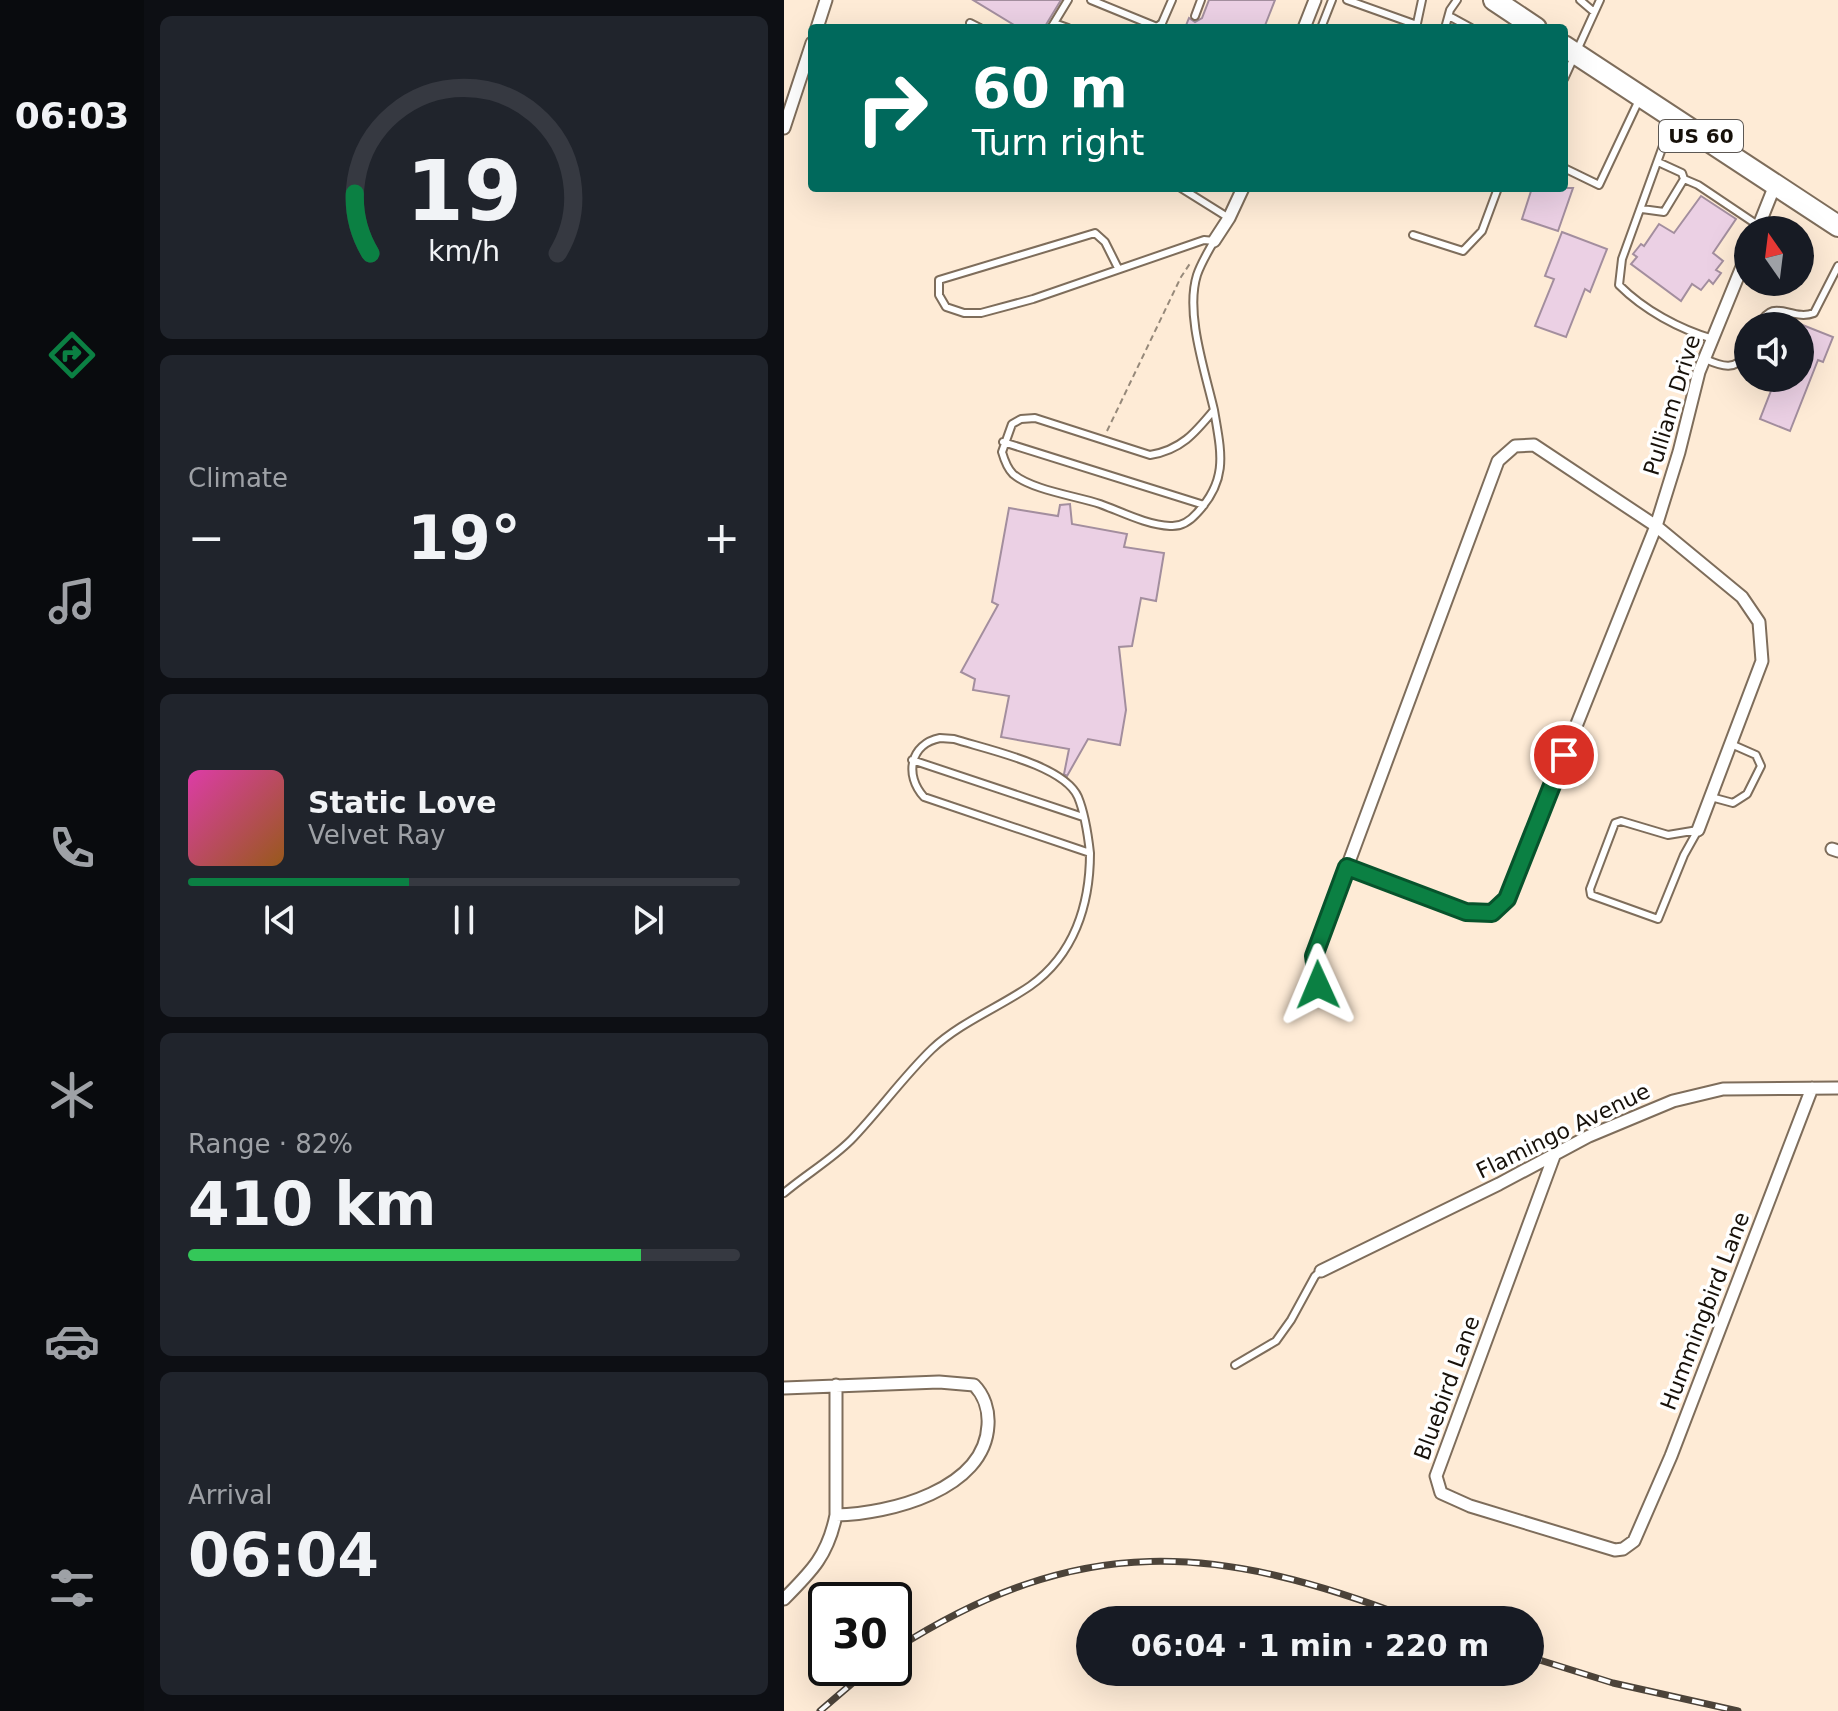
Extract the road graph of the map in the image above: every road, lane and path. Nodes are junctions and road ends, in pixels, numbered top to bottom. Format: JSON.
{"nodes":[{"id":1,"x":826,"y":0,"type":"edge"},
{"id":2,"x":1068,"y":0,"type":"edge"},
{"id":3,"x":1091,"y":0,"type":"edge"},
{"id":4,"x":1172,"y":0,"type":"edge"},
{"id":5,"x":1201,"y":0,"type":"edge"},
{"id":6,"x":1315,"y":0,"type":"edge"},
{"id":7,"x":1332,"y":0,"type":"edge"},
{"id":8,"x":1347,"y":0,"type":"edge"},
{"id":9,"x":1422,"y":0,"type":"edge"},
{"id":10,"x":1457,"y":0,"type":"edge"},
{"id":11,"x":1494,"y":0,"type":"edge"},
{"id":12,"x":1580,"y":0,"type":"edge"},
{"id":13,"x":1600,"y":0,"type":"edge"},
{"id":14,"x":1594,"y":12,"type":"junction"},
{"id":15,"x":1195,"y":16,"type":"dead end"},
{"id":16,"x":1449,"y":16,"type":"junction"},
{"id":17,"x":818,"y":24,"type":"edge"},
{"id":18,"x":1054,"y":24,"type":"edge"},
{"id":19,"x":1150,"y":24,"type":"edge"},
{"id":20,"x":1161,"y":24,"type":"edge"},
{"id":21,"x":1307,"y":24,"type":"edge"},
{"id":22,"x":1323,"y":24,"type":"edge"},
{"id":23,"x":1408,"y":24,"type":"edge"},
{"id":24,"x":1417,"y":24,"type":"edge"},
{"id":25,"x":1446,"y":24,"type":"edge"},
{"id":26,"x":1464,"y":24,"type":"edge"},
{"id":27,"x":1530,"y":24,"type":"edge"},
{"id":28,"x":1570,"y":50,"type":"edge"},
{"id":29,"x":808,"y":55,"type":"edge"},
{"id":30,"x":1640,"y":96,"type":"junction"},
{"id":31,"x":1673,"y":118,"type":"junction"},
{"id":32,"x":784,"y":128,"type":"edge"},
{"id":33,"x":1658,"y":162,"type":"junction"},
{"id":34,"x":1568,"y":170,"type":"edge"},
{"id":35,"x":1684,"y":179,"type":"junction"},
{"id":36,"x":1775,"y":185,"type":"junction"},
{"id":37,"x":1187,"y":192,"type":"edge"},
{"id":38,"x":1241,"y":192,"type":"edge"},
{"id":39,"x":1497,"y":192,"type":"edge"},
{"id":40,"x":1642,"y":209,"type":"junction"},
{"id":41,"x":1741,"y":216,"type":"edge"},
{"id":42,"x":1763,"y":216,"type":"edge"},
{"id":43,"x":1229,"y":218,"type":"junction"},
{"id":44,"x":1838,"y":226,"type":"edge"},
{"id":45,"x":1413,"y":235,"type":"dead end"},
{"id":46,"x":1209,"y":241,"type":"junction"},
{"id":47,"x":1838,"y":266,"type":"edge"},
{"id":48,"x":1118,"y":268,"type":"junction"},
{"id":49,"x":1734,"y":287,"type":"edge"},
{"id":50,"x":1814,"y":313,"type":"edge"},
{"id":51,"x":1713,"y":339,"type":"junction"},
{"id":52,"x":1705,"y":359,"type":"junction"},
{"id":53,"x":1734,"y":365,"type":"edge"},
{"id":54,"x":1214,"y":410,"type":"junction"},
{"id":55,"x":1104,"y":440,"type":"junction"},
{"id":56,"x":1003,"y":442,"type":"junction"},
{"id":57,"x":1204,"y":505,"type":"junction"},
{"id":58,"x":1656,"y":526,"type":"junction"},
{"id":59,"x":1731,"y":744,"type":"junction"},
{"id":60,"x":912,"y":760,"type":"junction"},
{"id":61,"x":1711,"y":797,"type":"junction"},
{"id":62,"x":1083,"y":817,"type":"junction"},
{"id":63,"x":1698,"y":830,"type":"junction"},
{"id":64,"x":1090,"y":853,"type":"junction"},
{"id":65,"x":1347,"y":867,"type":"junction"},
{"id":66,"x":1318,"y":985,"type":"dead end"},
{"id":67,"x":1812,"y":1088,"type":"junction"},
{"id":68,"x":1838,"y":1088,"type":"edge"},
{"id":69,"x":1554,"y":1156,"type":"junction"},
{"id":70,"x":784,"y":1193,"type":"edge"},
{"id":71,"x":1321,"y":1271,"type":"joint"},
{"id":72,"x":1235,"y":1365,"type":"dead end"},
{"id":73,"x":836,"y":1385,"type":"junction"},
{"id":74,"x":784,"y":1388,"type":"edge"},
{"id":75,"x":836,"y":1515,"type":"junction"},
{"id":76,"x":1630,"y":1546,"type":"joint"},
{"id":77,"x":784,"y":1599,"type":"edge"}],
"edges":[{"from":1,"to":17,"type":"street"},
{"from":2,"to":18,"type":"lane"},
{"from":3,"to":19,"type":"lane"},
{"from":4,"to":20,"type":"lane"},
{"from":5,"to":15,"type":"lane"},
{"from":6,"to":21,"type":"street"},
{"from":7,"to":22,"type":"lane"},
{"from":8,"to":23,"type":"lane"},
{"from":9,"to":24,"type":"lane"},
{"from":10,"to":16,"type":"lane"},
{"from":11,"to":27,"type":"highway"},
{"from":12,"to":14,"type":"lane"},
{"from":13,"to":14,"type":"lane"},
{"from":14,"to":28,"type":"lane"},
{"from":16,"to":25,"type":"lane"},
{"from":16,"to":26,"type":"lane"},
{"from":28,"to":30,"type":"highway","number":"US 60"},
{"from":29,"to":32,"type":"street"},
{"from":30,"to":31,"type":"highway","number":"US 60"},
{"from":30,"to":34,"type":"lane"},
{"from":31,"to":33,"type":"lane"},
{"from":31,"to":36,"type":"highway","number":"US 60"},
{"from":33,"to":35,"type":"lane"},
{"from":33,"to":40,"type":"lane"},
{"from":35,"to":40,"type":"lane"},
{"from":35,"to":41,"type":"lane"},
{"from":36,"to":42,"type":"street"},
{"from":36,"to":44,"type":"highway","number":"US 60"},
{"from":37,"to":43,"type":"lane"},
{"from":38,"to":43,"type":"street"},
{"from":39,"to":45,"type":"lane"},
{"from":40,"to":51,"type":"lane"},
{"from":43,"to":46,"type":"street"},
{"from":46,"to":48,"type":"lane"},
{"from":46,"to":54,"type":"lane"},
{"from":46,"to":55,"type":"path"},
{"from":47,"to":50,"type":"lane"},
{"from":48,"to":48,"type":"lane"},
{"from":49,"to":51,"type":"street","name":"Pulliam Drive"},
{"from":51,"to":52,"type":"street","name":"Pulliam Drive"},
{"from":52,"to":53,"type":"lane"},
{"from":52,"to":58,"type":"street","name":"Pulliam Drive"},
{"from":54,"to":55,"type":"lane"},
{"from":54,"to":57,"type":"lane"},
{"from":55,"to":56,"type":"lane"},
{"from":56,"to":57,"type":"lane"},
{"from":56,"to":57,"type":"lane"},
{"from":58,"to":59,"type":"street"},
{"from":58,"to":65,"type":"street","name":"Pulliam Drive"},
{"from":58,"to":65,"type":"street"},
{"from":59,"to":61,"type":"street"},
{"from":59,"to":61,"type":"lane"},
{"from":60,"to":62,"type":"lane"},
{"from":60,"to":62,"type":"lane"},
{"from":60,"to":64,"type":"lane"},
{"from":61,"to":63,"type":"street"},
{"from":62,"to":64,"type":"lane"},
{"from":63,"to":63,"type":"lane"},
{"from":64,"to":70,"type":"lane"},
{"from":65,"to":66,"type":"street"},
{"from":67,"to":68,"type":"street","name":"Flamingo Avenue"},
{"from":67,"to":69,"type":"street","name":"Flamingo Avenue"},
{"from":67,"to":76,"type":"street","name":"Hummingbird Lane"},
{"from":69,"to":71,"type":"street","name":"Flamingo Avenue"},
{"from":69,"to":76,"type":"street","name":"Bluebird Lane"},
{"from":71,"to":72,"type":"lane"},
{"from":73,"to":74,"type":"street"},
{"from":73,"to":75,"type":"street"},
{"from":73,"to":75,"type":"street"},
{"from":75,"to":77,"type":"street"}]}
